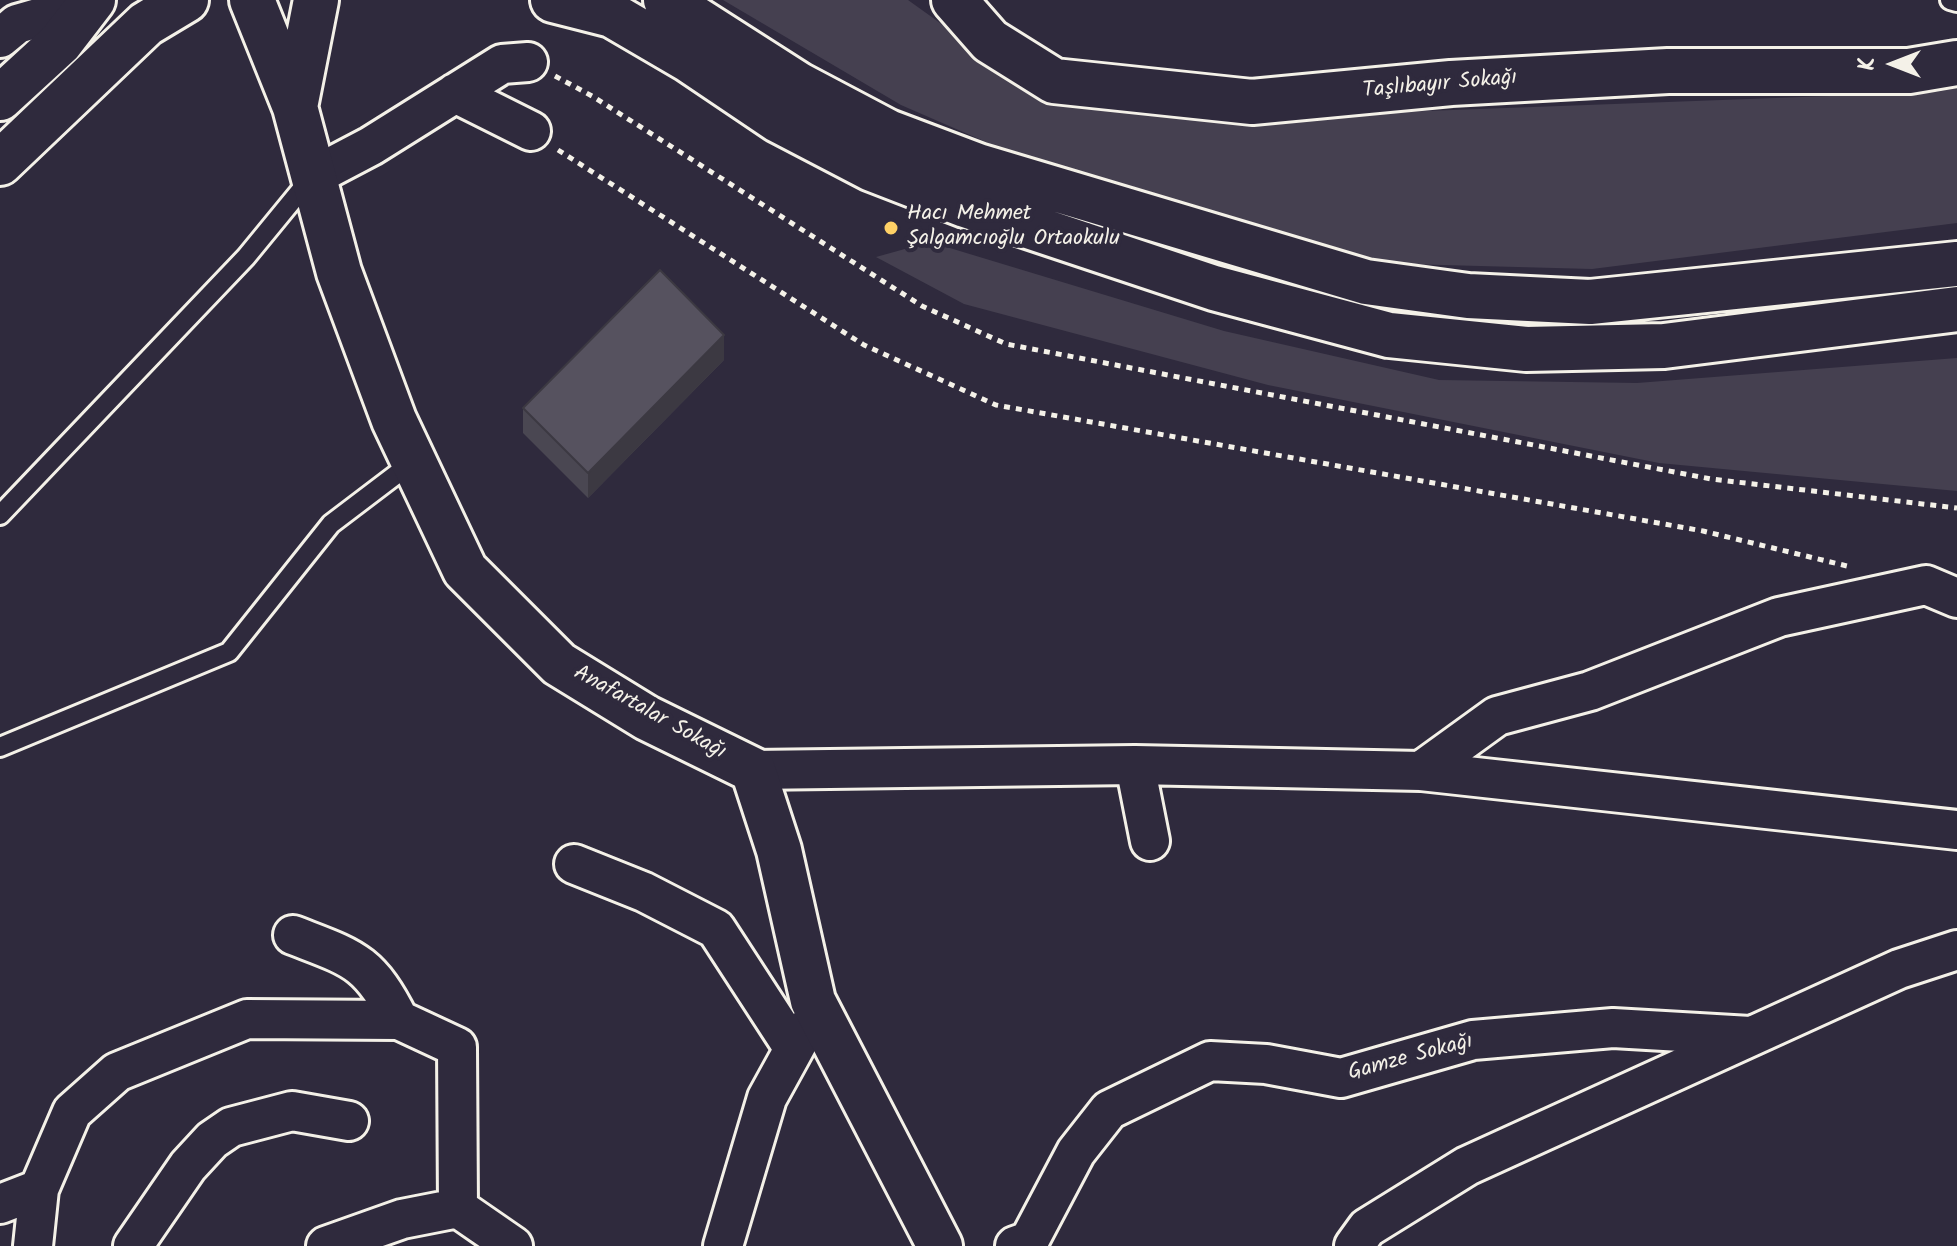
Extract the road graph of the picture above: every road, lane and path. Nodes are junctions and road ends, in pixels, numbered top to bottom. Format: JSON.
{"nodes":[{"id":1,"x":186,"y":0,"type":"edge"},
{"id":2,"x":252,"y":0,"type":"edge"},
{"id":3,"x":316,"y":0,"type":"edge"},
{"id":4,"x":553,"y":0,"type":"edge"},
{"id":5,"x":666,"y":0,"type":"edge"},
{"id":6,"x":954,"y":0,"type":"edge"},
{"id":7,"x":1950,"y":0,"type":"edge"},
{"id":8,"x":91,"y":2,"type":"edge"},
{"id":9,"x":1957,"y":2,"type":"edge"},
{"id":10,"x":0,"y":38,"type":"edge"},
{"id":11,"x":528,"y":62,"type":"joint"},
{"id":12,"x":1957,"y":63,"type":"edge"},
{"id":13,"x":455,"y":93,"type":"junction"},
{"id":14,"x":0,"y":98,"type":"edge"},
{"id":15,"x":295,"y":107,"type":"junction"},
{"id":16,"x":531,"y":131,"type":"joint"},
{"id":17,"x":0,"y":163,"type":"edge"},
{"id":18,"x":312,"y":177,"type":"junction"},
{"id":19,"x":1957,"y":264,"type":"edge"},
{"id":20,"x":1957,"y":309,"type":"edge"},
{"id":21,"x":414,"y":461,"type":"junction"},
{"id":22,"x":1957,"y":508,"type":"edge"},
{"id":23,"x":0,"y":515,"type":"edge"},
{"id":24,"x":1851,"y":567,"type":"dead end"},
{"id":25,"x":1957,"y":598,"type":"edge"},
{"id":26,"x":0,"y":747,"type":"edge"},
{"id":27,"x":1135,"y":765,"type":"junction"},
{"id":28,"x":753,"y":770,"type":"junction"},
{"id":29,"x":1421,"y":771,"type":"junction"},
{"id":30,"x":1957,"y":830,"type":"edge"},
{"id":31,"x":1150,"y":841,"type":"dead end"},
{"id":32,"x":574,"y":864,"type":"dead end"},
{"id":33,"x":293,"y":935,"type":"dead end"},
{"id":34,"x":1957,"y":950,"type":"edge"},
{"id":35,"x":816,"y":1008,"type":"junction"},
{"id":36,"x":399,"y":1020,"type":"junction"},
{"id":37,"x":1750,"y":1036,"type":"junction"},
{"id":38,"x":794,"y":1049,"type":"junction"},
{"id":39,"x":349,"y":1121,"type":"dead end"},
{"id":40,"x":39,"y":1189,"type":"junction"},
{"id":41,"x":0,"y":1204,"type":"edge"},
{"id":42,"x":458,"y":1208,"type":"junction"},
{"id":43,"x":33,"y":1246,"type":"edge"},
{"id":44,"x":133,"y":1246,"type":"edge"},
{"id":45,"x":326,"y":1246,"type":"edge"},
{"id":46,"x":513,"y":1246,"type":"edge"},
{"id":47,"x":723,"y":1246,"type":"edge"},
{"id":48,"x":940,"y":1246,"type":"edge"},
{"id":49,"x":1015,"y":1246,"type":"edge"},
{"id":50,"x":1354,"y":1246,"type":"edge"}],
"edges":[{"from":1,"to":17,"type":"main road"},
{"from":2,"to":15,"type":"main road","name":"Anafartalar Sokağı"},
{"from":3,"to":15,"type":"main road"},
{"from":4,"to":20,"type":"main road"},
{"from":5,"to":19,"type":"main road"},
{"from":6,"to":12,"type":"main road","name":"Taşlıbayır Sokağı"},
{"from":7,"to":9,"type":"lane"},
{"from":8,"to":10,"type":"street"},
{"from":8,"to":14,"type":"main road"},
{"from":11,"to":13,"type":"street"},
{"from":11,"to":22,"type":"path"},
{"from":13,"to":16,"type":"street"},
{"from":13,"to":18,"type":"street"},
{"from":15,"to":18,"type":"main road","name":"Anafartalar Sokağı"},
{"from":16,"to":24,"type":"path"},
{"from":18,"to":21,"type":"main road","name":"Anafartalar Sokağı"},
{"from":18,"to":23,"type":"lane"},
{"from":21,"to":26,"type":"lane"},
{"from":21,"to":28,"type":"main road","name":"Anafartalar Sokağı"},
{"from":25,"to":29,"type":"street"},
{"from":27,"to":28,"type":"street"},
{"from":27,"to":29,"type":"street"},
{"from":27,"to":31,"type":"street"},
{"from":28,"to":35,"type":"main road","name":"Anafartalar Sokağı"},
{"from":29,"to":30,"type":"street"},
{"from":32,"to":38,"type":"street"},
{"from":33,"to":36,"type":"street"},
{"from":34,"to":37,"type":"street"},
{"from":35,"to":38,"type":"street"},
{"from":35,"to":48,"type":"main road","name":"Anafartalar Sokağı"},
{"from":36,"to":40,"type":"street"},
{"from":36,"to":42,"type":"street"},
{"from":37,"to":49,"type":"street","name":"Gamze Sokağı"},
{"from":37,"to":50,"type":"street"},
{"from":38,"to":47,"type":"street"},
{"from":39,"to":44,"type":"street"},
{"from":40,"to":41,"type":"street"},
{"from":40,"to":43,"type":"street"},
{"from":42,"to":45,"type":"street"},
{"from":42,"to":46,"type":"street"}]}
